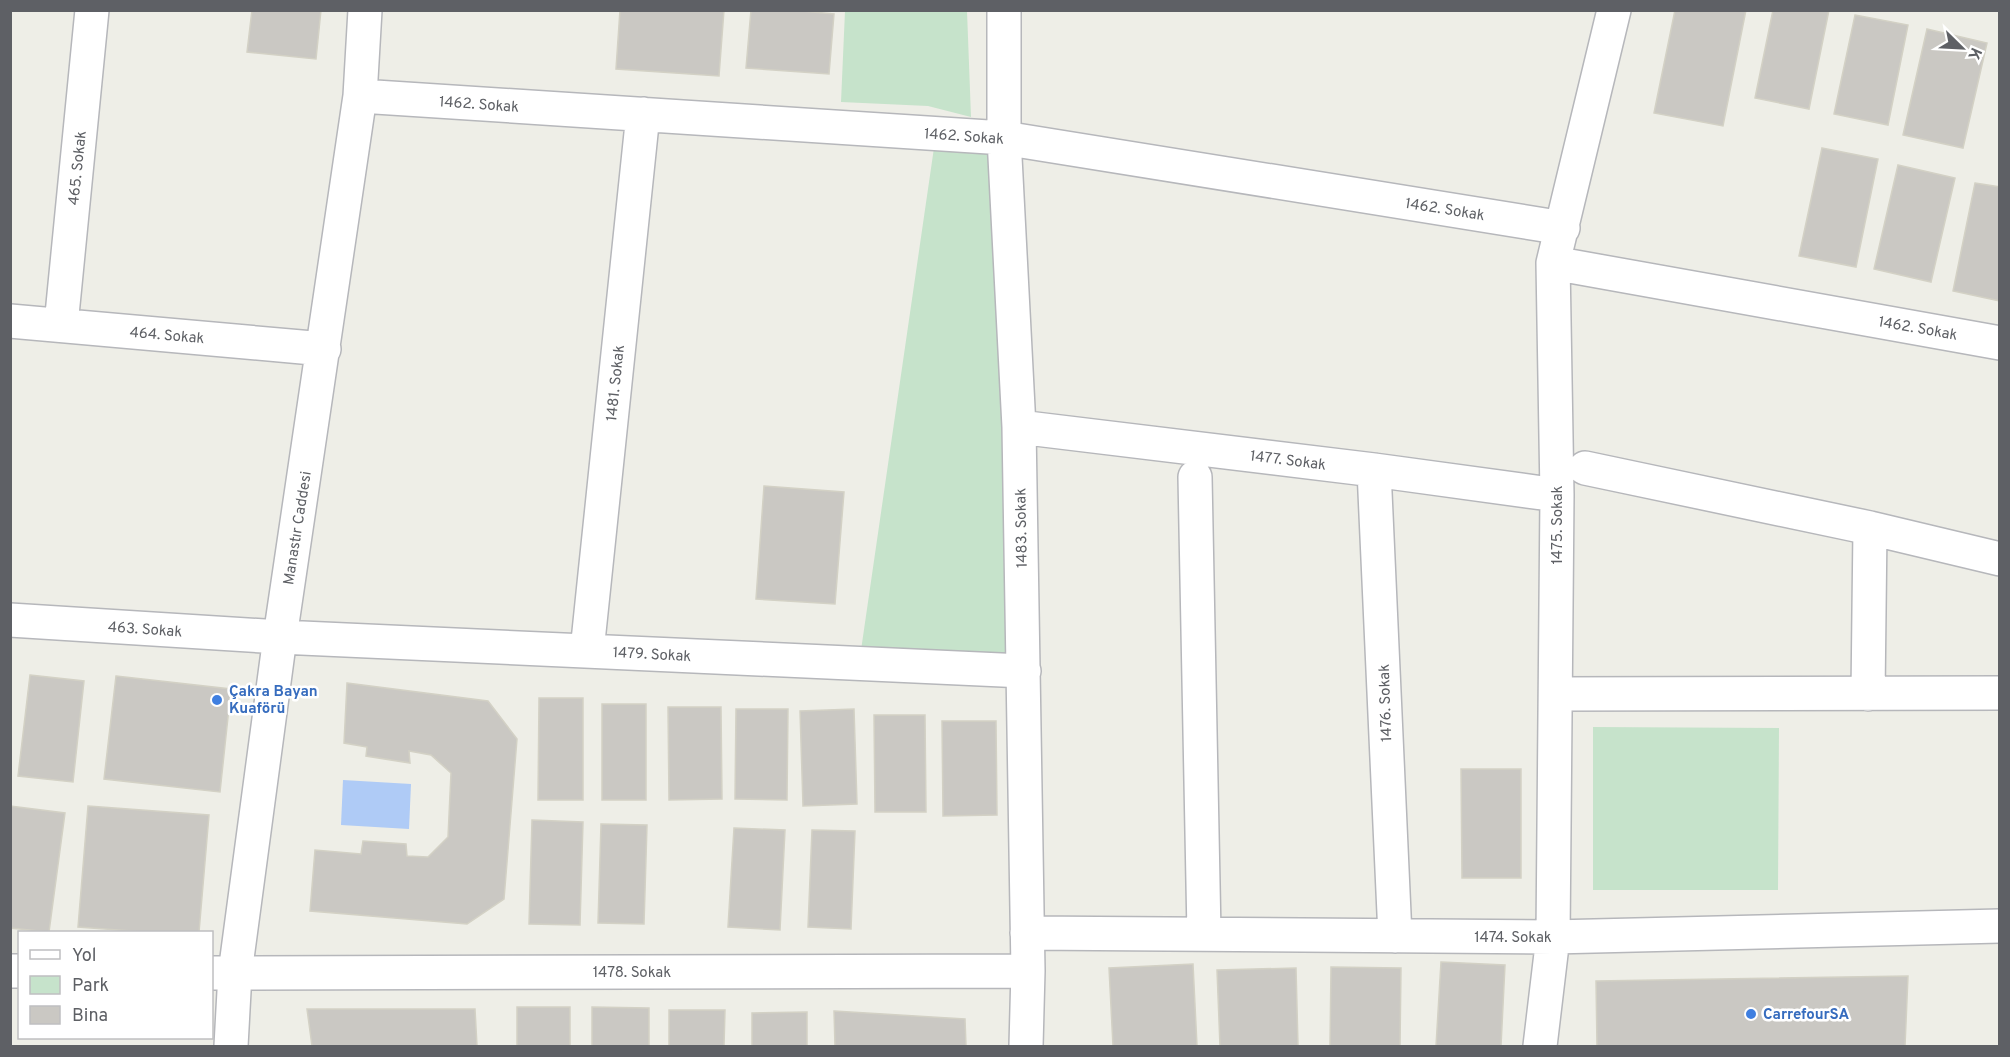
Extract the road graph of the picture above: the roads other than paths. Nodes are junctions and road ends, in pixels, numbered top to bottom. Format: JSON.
{"nodes":[{"id":1,"x":92,"y":10,"type":"edge"},
{"id":2,"x":365,"y":10,"type":"edge"},
{"id":3,"x":1004,"y":10,"type":"edge"},
{"id":4,"x":1614,"y":10,"type":"edge"},
{"id":5,"x":360,"y":96,"type":"junction"},
{"id":6,"x":643,"y":114,"type":"junction"},
{"id":7,"x":1004,"y":138,"type":"junction"},
{"id":8,"x":1563,"y":228,"type":"junction"},
{"id":9,"x":1553,"y":263,"type":"junction"},
{"id":10,"x":10,"y":321,"type":"edge"},
{"id":11,"x":61,"y":325,"type":"junction"},
{"id":12,"x":2000,"y":343,"type":"edge"},
{"id":13,"x":324,"y":349,"type":"junction"},
{"id":14,"x":1019,"y":427,"type":"junction"},
{"id":15,"x":1585,"y":468,"type":"dead end"},
{"id":16,"x":1374,"y":470,"type":"junction"},
{"id":17,"x":1195,"y":477,"type":"dead end"},
{"id":18,"x":1557,"y":495,"type":"junction"},
{"id":19,"x":1870,"y":528,"type":"junction"},
{"id":20,"x":2000,"y":559,"type":"edge"},
{"id":21,"x":10,"y":620,"type":"edge"},
{"id":22,"x":280,"y":637,"type":"junction"},
{"id":23,"x":587,"y":651,"type":"junction"},
{"id":24,"x":1024,"y":672,"type":"junction"},
{"id":25,"x":2000,"y":693,"type":"edge"},
{"id":26,"x":1556,"y":694,"type":"junction"},
{"id":27,"x":1868,"y":694,"type":"junction"},
{"id":28,"x":2000,"y":926,"type":"edge"},
{"id":29,"x":1027,"y":933,"type":"junction"},
{"id":30,"x":1204,"y":934,"type":"junction"},
{"id":31,"x":1395,"y":936,"type":"junction"},
{"id":32,"x":1553,"y":937,"type":"junction"},
{"id":33,"x":1028,"y":971,"type":"junction"},
{"id":34,"x":224,"y":973,"type":"edge"},
{"id":35,"x":231,"y":1047,"type":"edge"},
{"id":36,"x":1026,"y":1047,"type":"edge"},
{"id":37,"x":1540,"y":1047,"type":"edge"}],
"edges":[{"from":1,"to":11,"type":"street","name":"465. Sokak"},
{"from":2,"to":5,"type":"street","name":"Manastır Caddesi"},
{"from":3,"to":7,"type":"street","name":"1483. Sokak"},
{"from":4,"to":8,"type":"street","name":"1475. Sokak"},
{"from":5,"to":6,"type":"street","name":"1462. Sokak"},
{"from":5,"to":13,"type":"street","name":"Manastır Caddesi"},
{"from":6,"to":7,"type":"street","name":"1462. Sokak"},
{"from":6,"to":23,"type":"street","name":"1481. Sokak"},
{"from":7,"to":8,"type":"street","name":"1462. Sokak"},
{"from":7,"to":14,"type":"street","name":"1483. Sokak"},
{"from":8,"to":9,"type":"street","name":"1475. Sokak"},
{"from":9,"to":12,"type":"street","name":"1462. Sokak"},
{"from":9,"to":18,"type":"street","name":"1475. Sokak"},
{"from":10,"to":11,"type":"street","name":"464. Sokak"},
{"from":11,"to":13,"type":"street","name":"464. Sokak"},
{"from":13,"to":22,"type":"street","name":"Manastır Caddesi"},
{"from":14,"to":16,"type":"street","name":"1477. Sokak"},
{"from":14,"to":24,"type":"street","name":"1483. Sokak"},
{"from":15,"to":19,"type":"street"},
{"from":16,"to":18,"type":"street","name":"1477. Sokak"},
{"from":16,"to":31,"type":"street","name":"1476. Sokak"},
{"from":17,"to":30,"type":"street"},
{"from":18,"to":26,"type":"street","name":"1475. Sokak"},
{"from":19,"to":20,"type":"street"},
{"from":19,"to":27,"type":"street"},
{"from":21,"to":22,"type":"street","name":"463. Sokak"},
{"from":22,"to":23,"type":"street","name":"1479. Sokak"},
{"from":22,"to":34,"type":"street","name":"Manastır Caddesi"},
{"from":23,"to":24,"type":"street","name":"1479. Sokak"},
{"from":24,"to":29,"type":"street","name":"1483. Sokak"},
{"from":25,"to":27,"type":"street"},
{"from":26,"to":27,"type":"street"},
{"from":26,"to":32,"type":"street","name":"1475. Sokak"},
{"from":28,"to":32,"type":"street","name":"1474. Sokak"},
{"from":29,"to":30,"type":"street","name":"1474. Sokak"},
{"from":29,"to":33,"type":"street","name":"1483. Sokak"},
{"from":30,"to":31,"type":"street","name":"1474. Sokak"},
{"from":31,"to":32,"type":"street","name":"1474. Sokak"},
{"from":32,"to":37,"type":"street","name":"1475. Sokak"},
{"from":33,"to":34,"type":"street","name":"1478. Sokak"},
{"from":33,"to":36,"type":"street","name":"1483. Sokak"},
{"from":34,"to":35,"type":"street","name":"Manastır Caddesi"}]}
